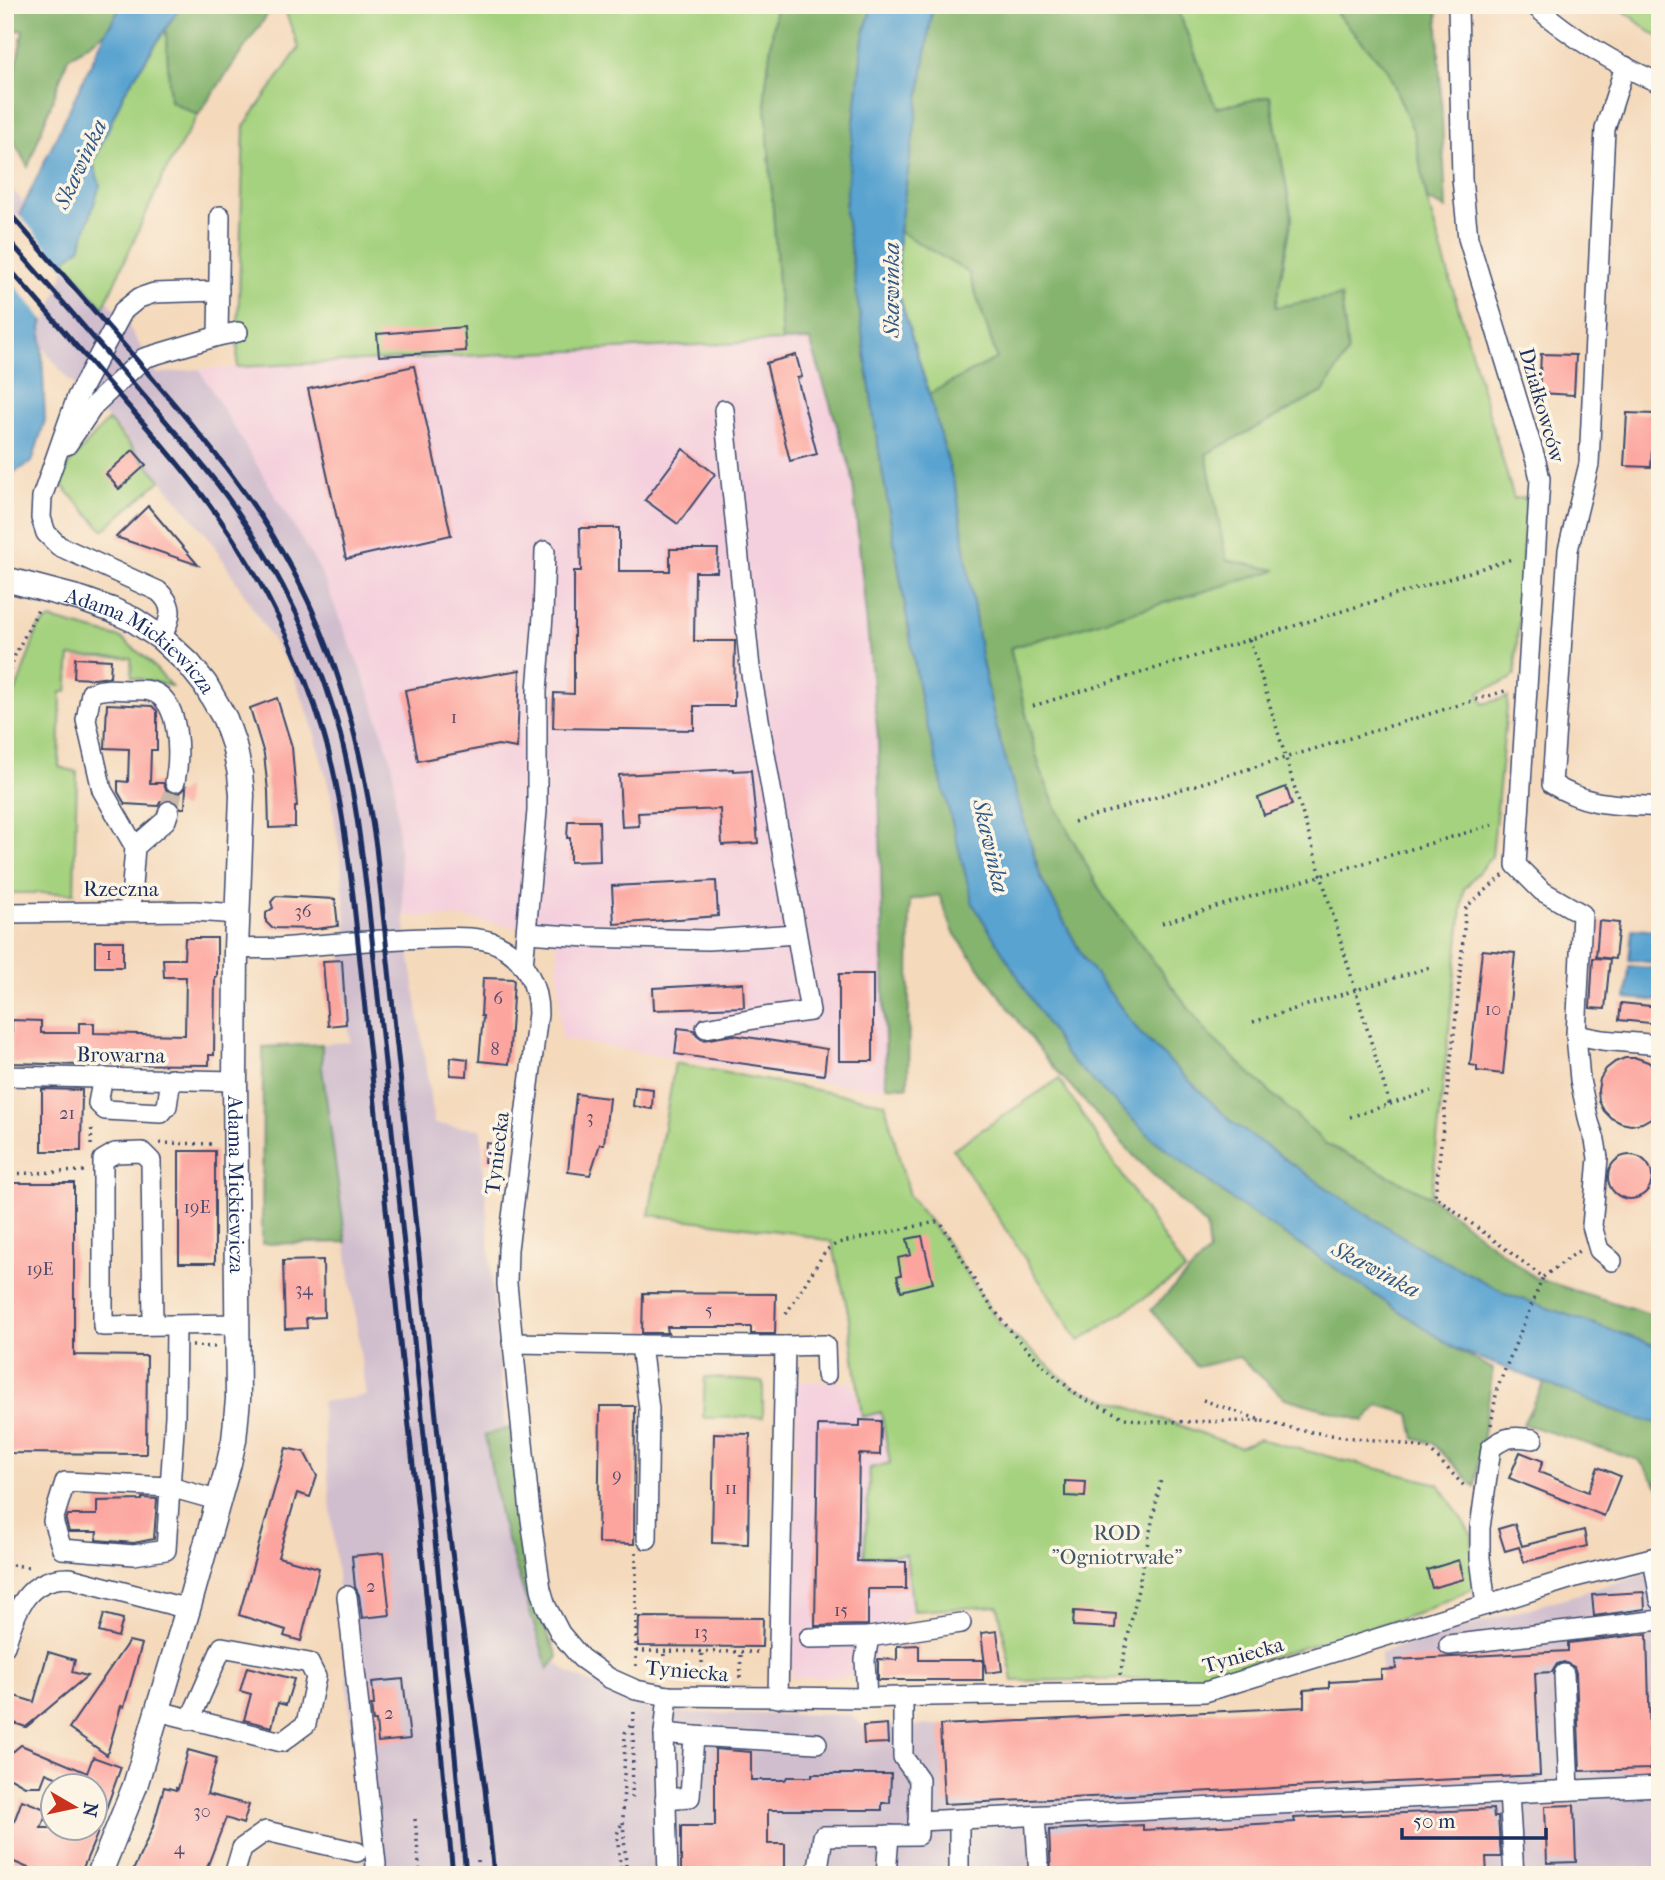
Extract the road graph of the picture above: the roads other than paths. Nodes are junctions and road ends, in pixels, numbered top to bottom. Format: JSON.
{"nodes":[{"id":1,"x":1458,"y":5,"type":"edge"},
{"id":2,"x":1534,"y":5,"type":"edge"},
{"id":3,"x":1625,"y":66,"type":"junction"},
{"id":4,"x":1660,"y":83,"type":"edge"},
{"id":5,"x":219,"y":216,"type":"dead end"},
{"id":6,"x":219,"y":291,"type":"junction"},
{"id":7,"x":238,"y":332,"type":"dead end"},
{"id":8,"x":218,"y":336,"type":"junction"},
{"id":9,"x":724,"y":410,"type":"dead end"},
{"id":10,"x":54,"y":463,"type":"junction"},
{"id":11,"x":545,"y":551,"type":"dead end"},
{"id":12,"x":5,"y":579,"type":"edge"},
{"id":13,"x":161,"y":638,"type":"junction"},
{"id":14,"x":175,"y":782,"type":"tunnel mouth"},
{"id":15,"x":1660,"y":807,"type":"edge"},
{"id":16,"x":169,"y":810,"type":"tunnel mouth"},
{"id":17,"x":135,"y":847,"type":"junction"},
{"id":18,"x":130,"y":911,"type":"junction"},
{"id":19,"x":5,"y":913,"type":"edge"},
{"id":20,"x":237,"y":914,"type":"junction"},
{"id":21,"x":527,"y":933,"type":"junction"},
{"id":22,"x":796,"y":934,"type":"junction"},
{"id":23,"x":236,"y":949,"type":"junction"},
{"id":24,"x":523,"y":965,"type":"junction"},
{"id":25,"x":706,"y":1028,"type":"dead end"},
{"id":26,"x":1576,"y":1035,"type":"junction"},
{"id":27,"x":1660,"y":1045,"type":"edge"},
{"id":28,"x":5,"y":1076,"type":"edge"},
{"id":29,"x":103,"y":1077,"type":"junction"},
{"id":30,"x":171,"y":1079,"type":"junction"},
{"id":31,"x":235,"y":1081,"type":"junction"},
{"id":32,"x":1605,"y":1256,"type":"road end"},
{"id":33,"x":238,"y":1324,"type":"junction"},
{"id":34,"x":152,"y":1325,"type":"junction"},
{"id":35,"x":176,"y":1326,"type":"junction"},
{"id":36,"x":512,"y":1342,"type":"junction"},
{"id":37,"x":641,"y":1345,"type":"junction"},
{"id":38,"x":785,"y":1346,"type":"junction"},
{"id":39,"x":826,"y":1375,"type":"dead end"},
{"id":40,"x":1532,"y":1439,"type":"dead end"},
{"id":41,"x":170,"y":1487,"type":"junction"},
{"id":42,"x":220,"y":1500,"type":"junction"},
{"id":43,"x":647,"y":1539,"type":"road end"},
{"id":44,"x":1656,"y":1557,"type":"edge"},
{"id":45,"x":347,"y":1596,"type":"dead end"},
{"id":46,"x":1660,"y":1601,"type":"edge"},
{"id":47,"x":1486,"y":1605,"type":"junction"},
{"id":48,"x":188,"y":1609,"type":"junction"},
{"id":49,"x":1660,"y":1620,"type":"edge"},
{"id":50,"x":961,"y":1623,"type":"dead end"},
{"id":51,"x":869,"y":1637,"type":"junction"},
{"id":52,"x":809,"y":1638,"type":"dead end"},
{"id":53,"x":1450,"y":1645,"type":"dead end"},
{"id":54,"x":5,"y":1646,"type":"edge"},
{"id":55,"x":1564,"y":1674,"type":"dead end"},
{"id":56,"x":668,"y":1696,"type":"junction"},
{"id":57,"x":903,"y":1697,"type":"junction"},
{"id":58,"x":778,"y":1698,"type":"junction"},
{"id":59,"x":866,"y":1698,"type":"junction"},
{"id":60,"x":158,"y":1711,"type":"junction"},
{"id":61,"x":190,"y":1720,"type":"junction"},
{"id":62,"x":664,"y":1733,"type":"junction"},
{"id":63,"x":694,"y":1736,"type":"junction"},
{"id":64,"x":817,"y":1743,"type":"dead end"},
{"id":65,"x":1660,"y":1786,"type":"edge"},
{"id":66,"x":1569,"y":1790,"type":"junction"},
{"id":67,"x":1509,"y":1793,"type":"junction"},
{"id":68,"x":665,"y":1799,"type":"junction"},
{"id":69,"x":1035,"y":1816,"type":"junction"},
{"id":70,"x":959,"y":1819,"type":"junction"},
{"id":71,"x":918,"y":1821,"type":"junction"},
{"id":72,"x":889,"y":1835,"type":"junction"},
{"id":73,"x":357,"y":1852,"type":"dead end"},
{"id":74,"x":99,"y":1875,"type":"edge"},
{"id":75,"x":234,"y":1875,"type":"edge"},
{"id":76,"x":375,"y":1875,"type":"edge"},
{"id":77,"x":668,"y":1875,"type":"edge"},
{"id":78,"x":817,"y":1875,"type":"edge"},
{"id":79,"x":886,"y":1875,"type":"edge"},
{"id":80,"x":959,"y":1875,"type":"edge"},
{"id":81,"x":1040,"y":1875,"type":"edge"},
{"id":82,"x":1514,"y":1875,"type":"edge"}],
"edges":[{"from":1,"to":26,"type":"street","name":"Działkowców"},
{"from":2,"to":3,"type":"street"},
{"from":3,"to":4,"type":"street"},
{"from":3,"to":15,"type":"street"},
{"from":5,"to":6,"type":"street"},
{"from":6,"to":8,"type":"street"},
{"from":6,"to":10,"type":"street"},
{"from":7,"to":8,"type":"street"},
{"from":8,"to":10,"type":"street"},
{"from":9,"to":22,"type":"street"},
{"from":10,"to":13,"type":"street"},
{"from":11,"to":21,"type":"street"},
{"from":12,"to":13,"type":"main road","name":"Adama Mickiewicza"},
{"from":13,"to":20,"type":"main road","name":"Adama Mickiewicza"},
{"from":14,"to":17,"type":"street"},
{"from":16,"to":17,"type":"street"},
{"from":17,"to":18,"type":"street"},
{"from":18,"to":19,"type":"street","name":"Rzeczna"},
{"from":18,"to":20,"type":"street","name":"Rzeczna"},
{"from":20,"to":23,"type":"main road","name":"Adama Mickiewicza"},
{"from":21,"to":22,"type":"street"},
{"from":21,"to":24,"type":"street"},
{"from":22,"to":25,"type":"street"},
{"from":23,"to":24,"type":"street","name":"Tyniecka"},
{"from":23,"to":31,"type":"main road","name":"Adama Mickiewicza"},
{"from":24,"to":36,"type":"street","name":"Tyniecka"},
{"from":26,"to":27,"type":"street"},
{"from":26,"to":32,"type":"street"},
{"from":28,"to":29,"type":"street","name":"Browarna"},
{"from":29,"to":30,"type":"street","name":"Browarna"},
{"from":29,"to":30,"type":"street"},
{"from":30,"to":31,"type":"street","name":"Browarna"},
{"from":31,"to":33,"type":"main road","name":"Adama Mickiewicza"},
{"from":33,"to":35,"type":"street"},
{"from":33,"to":42,"type":"main road","name":"Adama Mickiewicza"},
{"from":34,"to":34,"type":"street"},
{"from":34,"to":35,"type":"street"},
{"from":35,"to":41,"type":"street"},
{"from":36,"to":37,"type":"street"},
{"from":36,"to":56,"type":"street","name":"Tyniecka"},
{"from":37,"to":38,"type":"street"},
{"from":37,"to":43,"type":"street"},
{"from":38,"to":39,"type":"street"},
{"from":38,"to":58,"type":"street"},
{"from":40,"to":47,"type":"street"},
{"from":41,"to":41,"type":"street"},
{"from":41,"to":42,"type":"street"},
{"from":42,"to":48,"type":"main road","name":"Adama Mickiewicza"},
{"from":44,"to":46,"type":"street"},
{"from":44,"to":47,"type":"street","name":"Tyniecka"},
{"from":45,"to":76,"type":"street"},
{"from":47,"to":57,"type":"street","name":"Tyniecka"},
{"from":48,"to":54,"type":"street"},
{"from":48,"to":60,"type":"main road","name":"Adama Mickiewicza"},
{"from":49,"to":53,"type":"street"},
{"from":50,"to":51,"type":"street"},
{"from":51,"to":52,"type":"street"},
{"from":51,"to":59,"type":"street"},
{"from":55,"to":66,"type":"street"},
{"from":56,"to":58,"type":"street","name":"Tyniecka"},
{"from":56,"to":62,"type":"street"},
{"from":57,"to":59,"type":"street","name":"Tyniecka"},
{"from":57,"to":71,"type":"street"},
{"from":58,"to":59,"type":"street","name":"Tyniecka"},
{"from":60,"to":61,"type":"street"},
{"from":60,"to":74,"type":"main road","name":"Adama Mickiewicza"},
{"from":61,"to":61,"type":"street"},
{"from":62,"to":63,"type":"street"},
{"from":62,"to":68,"type":"street"},
{"from":63,"to":64,"type":"street"},
{"from":63,"to":68,"type":"street"},
{"from":65,"to":66,"type":"street"},
{"from":66,"to":67,"type":"street"},
{"from":67,"to":69,"type":"street"},
{"from":67,"to":82,"type":"street"},
{"from":68,"to":77,"type":"street"},
{"from":69,"to":70,"type":"street"},
{"from":69,"to":81,"type":"street"},
{"from":70,"to":71,"type":"street"},
{"from":70,"to":80,"type":"street"},
{"from":71,"to":72,"type":"street"},
{"from":72,"to":78,"type":"street"},
{"from":72,"to":79,"type":"street"},
{"from":73,"to":75,"type":"street"}]}
